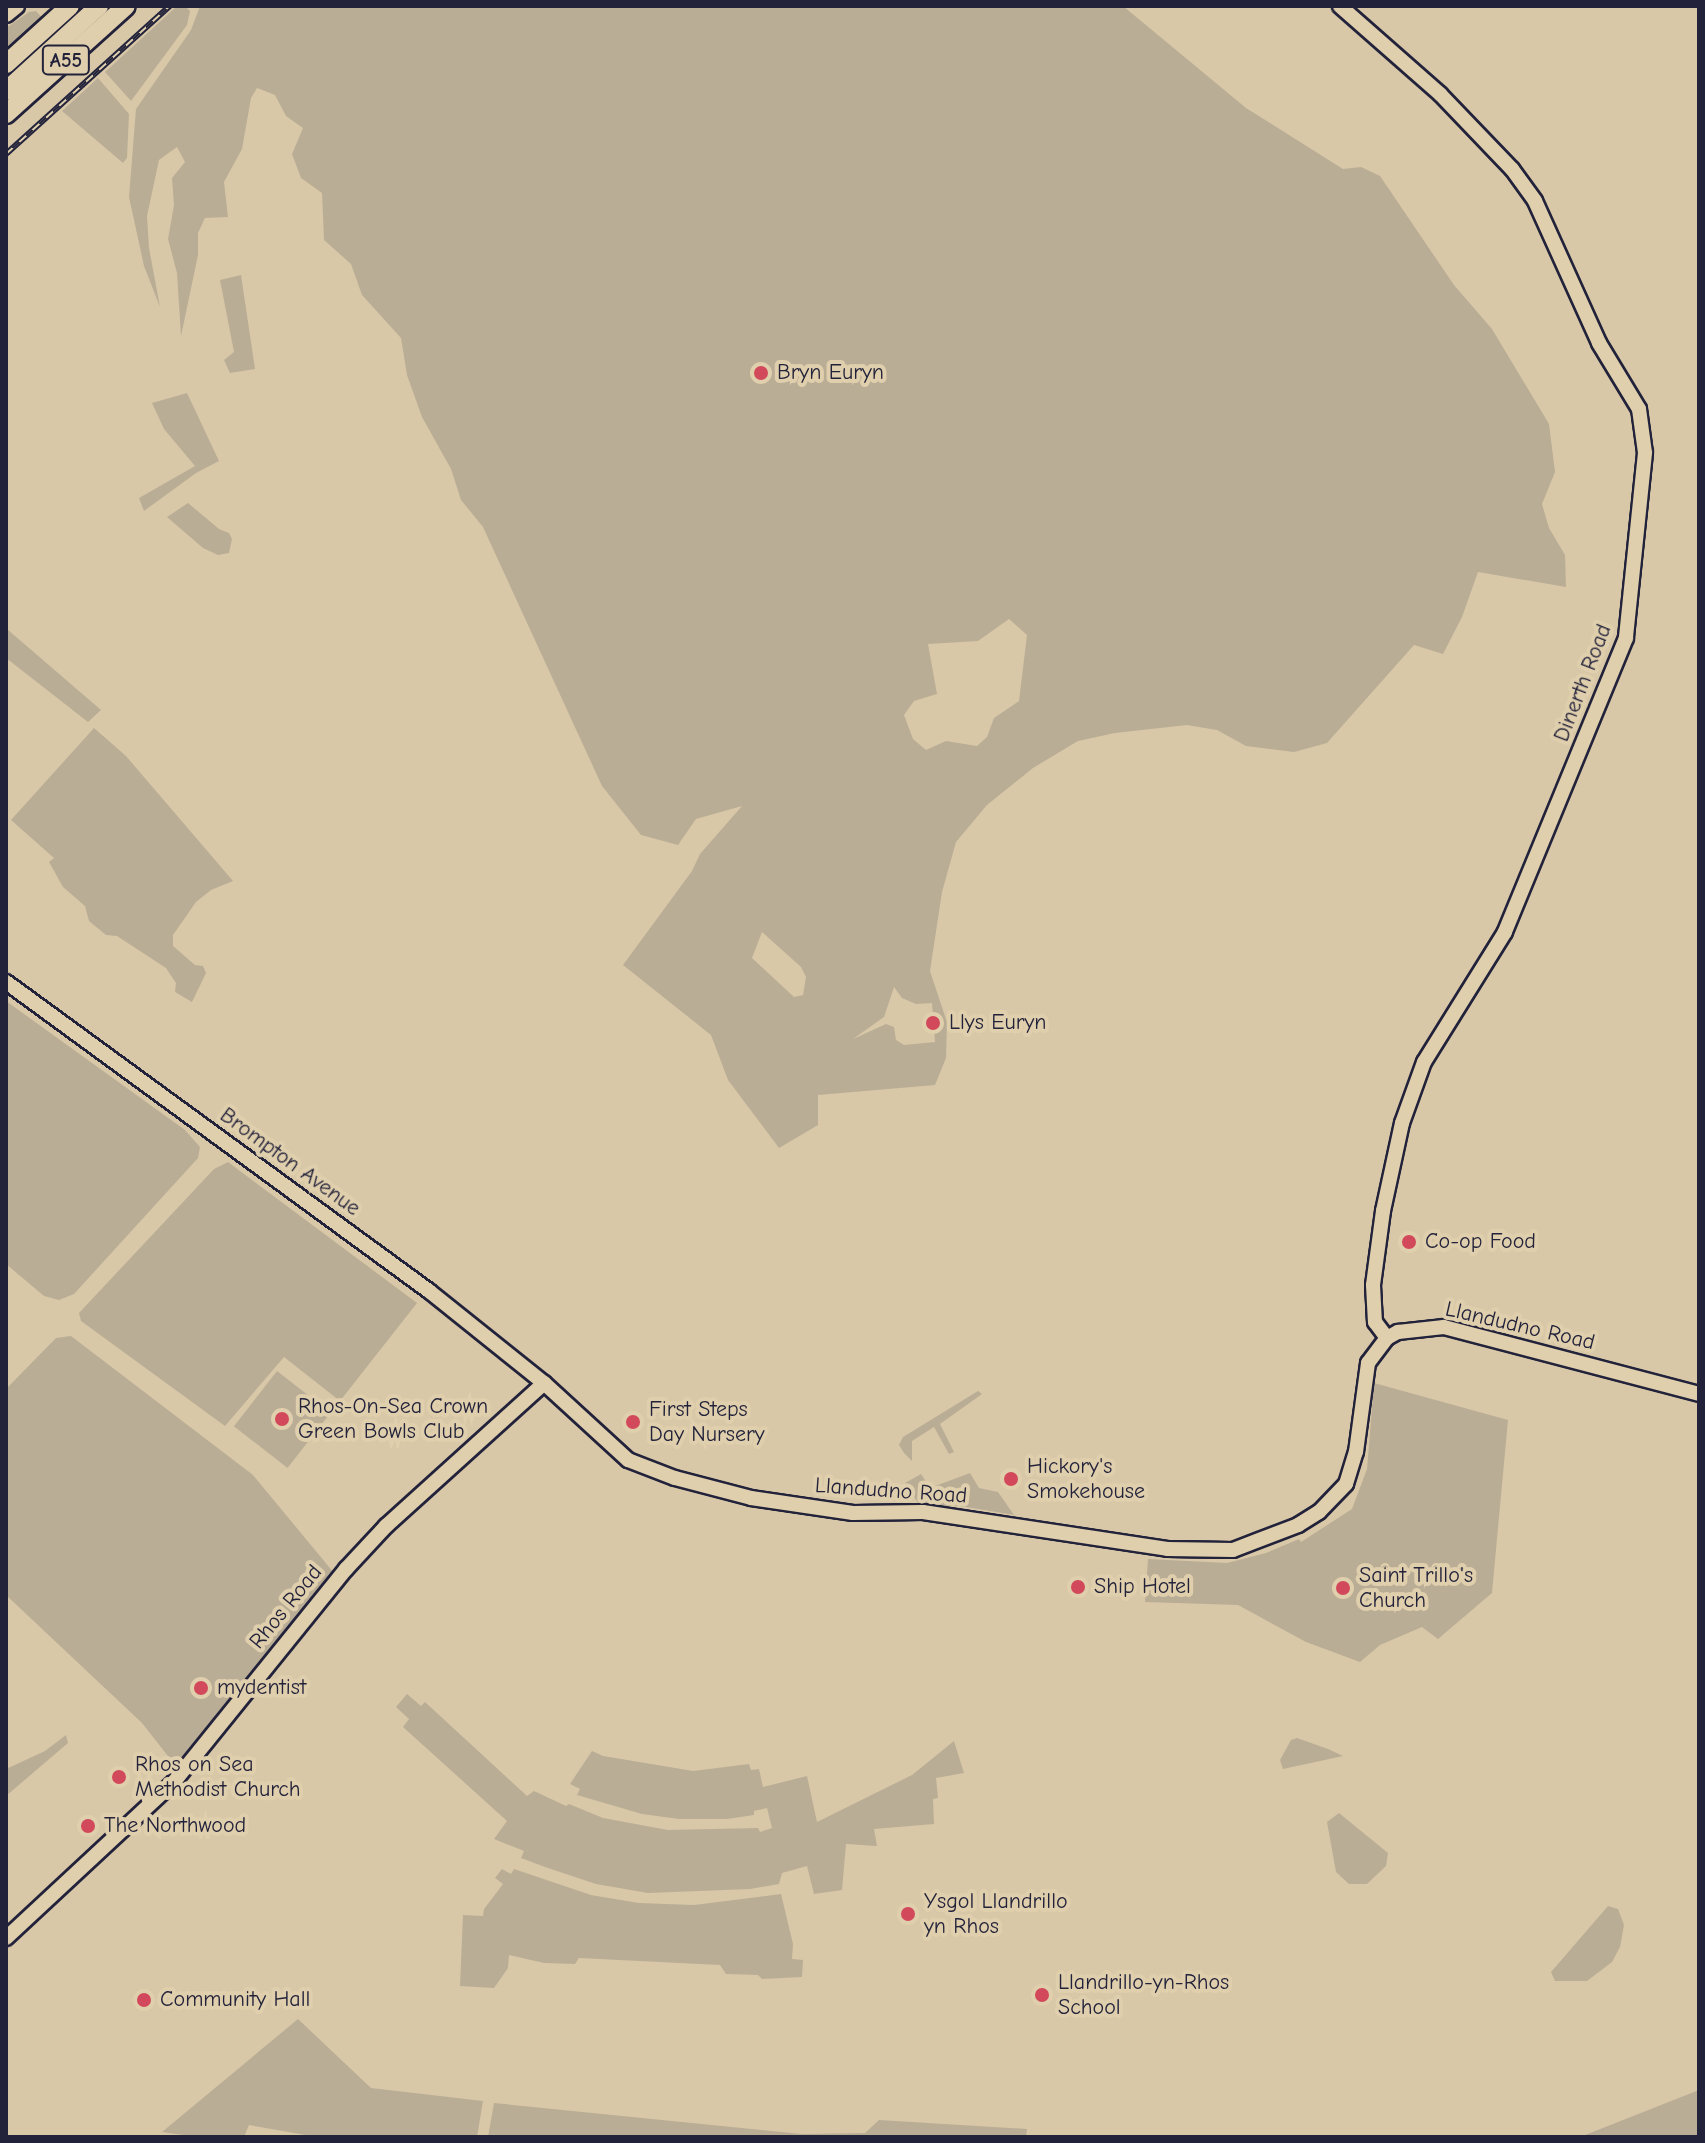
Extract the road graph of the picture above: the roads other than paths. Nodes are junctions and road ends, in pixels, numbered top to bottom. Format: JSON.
{"nodes":[{"id":1,"x":16,"y":6,"type":"edge"},
{"id":2,"x":70,"y":6,"type":"edge"},
{"id":3,"x":99,"y":6,"type":"edge"},
{"id":4,"x":126,"y":6,"type":"edge"},
{"id":5,"x":1340,"y":6,"type":"edge"},
{"id":6,"x":6,"y":14,"type":"edge"},
{"id":7,"x":6,"y":64,"type":"edge"},
{"id":8,"x":6,"y":91,"type":"edge"},
{"id":9,"x":6,"y":114,"type":"edge"},
{"id":10,"x":6,"y":982,"type":"edge"},
{"id":11,"x":1387,"y":1338,"type":"junction"},
{"id":12,"x":544,"y":1383,"type":"junction"},
{"id":13,"x":1699,"y":1394,"type":"edge"},
{"id":14,"x":6,"y":1938,"type":"edge"}],
"edges":[{"from":1,"to":6,"type":"main road"},
{"from":2,"to":7,"type":"highway"},
{"from":3,"to":8,"type":"highway","number":"A55"},
{"from":4,"to":9,"type":"highway","number":"A55"},
{"from":5,"to":11,"type":"main road","name":"Dinerth Road"},
{"from":10,"to":12,"type":"main road","name":"Brompton Avenue"},
{"from":11,"to":12,"type":"main road","name":"Llandudno Road"},
{"from":11,"to":13,"type":"main road","name":"Llandudno Road"},
{"from":12,"to":14,"type":"main road","name":"Rhos Road"}]}
